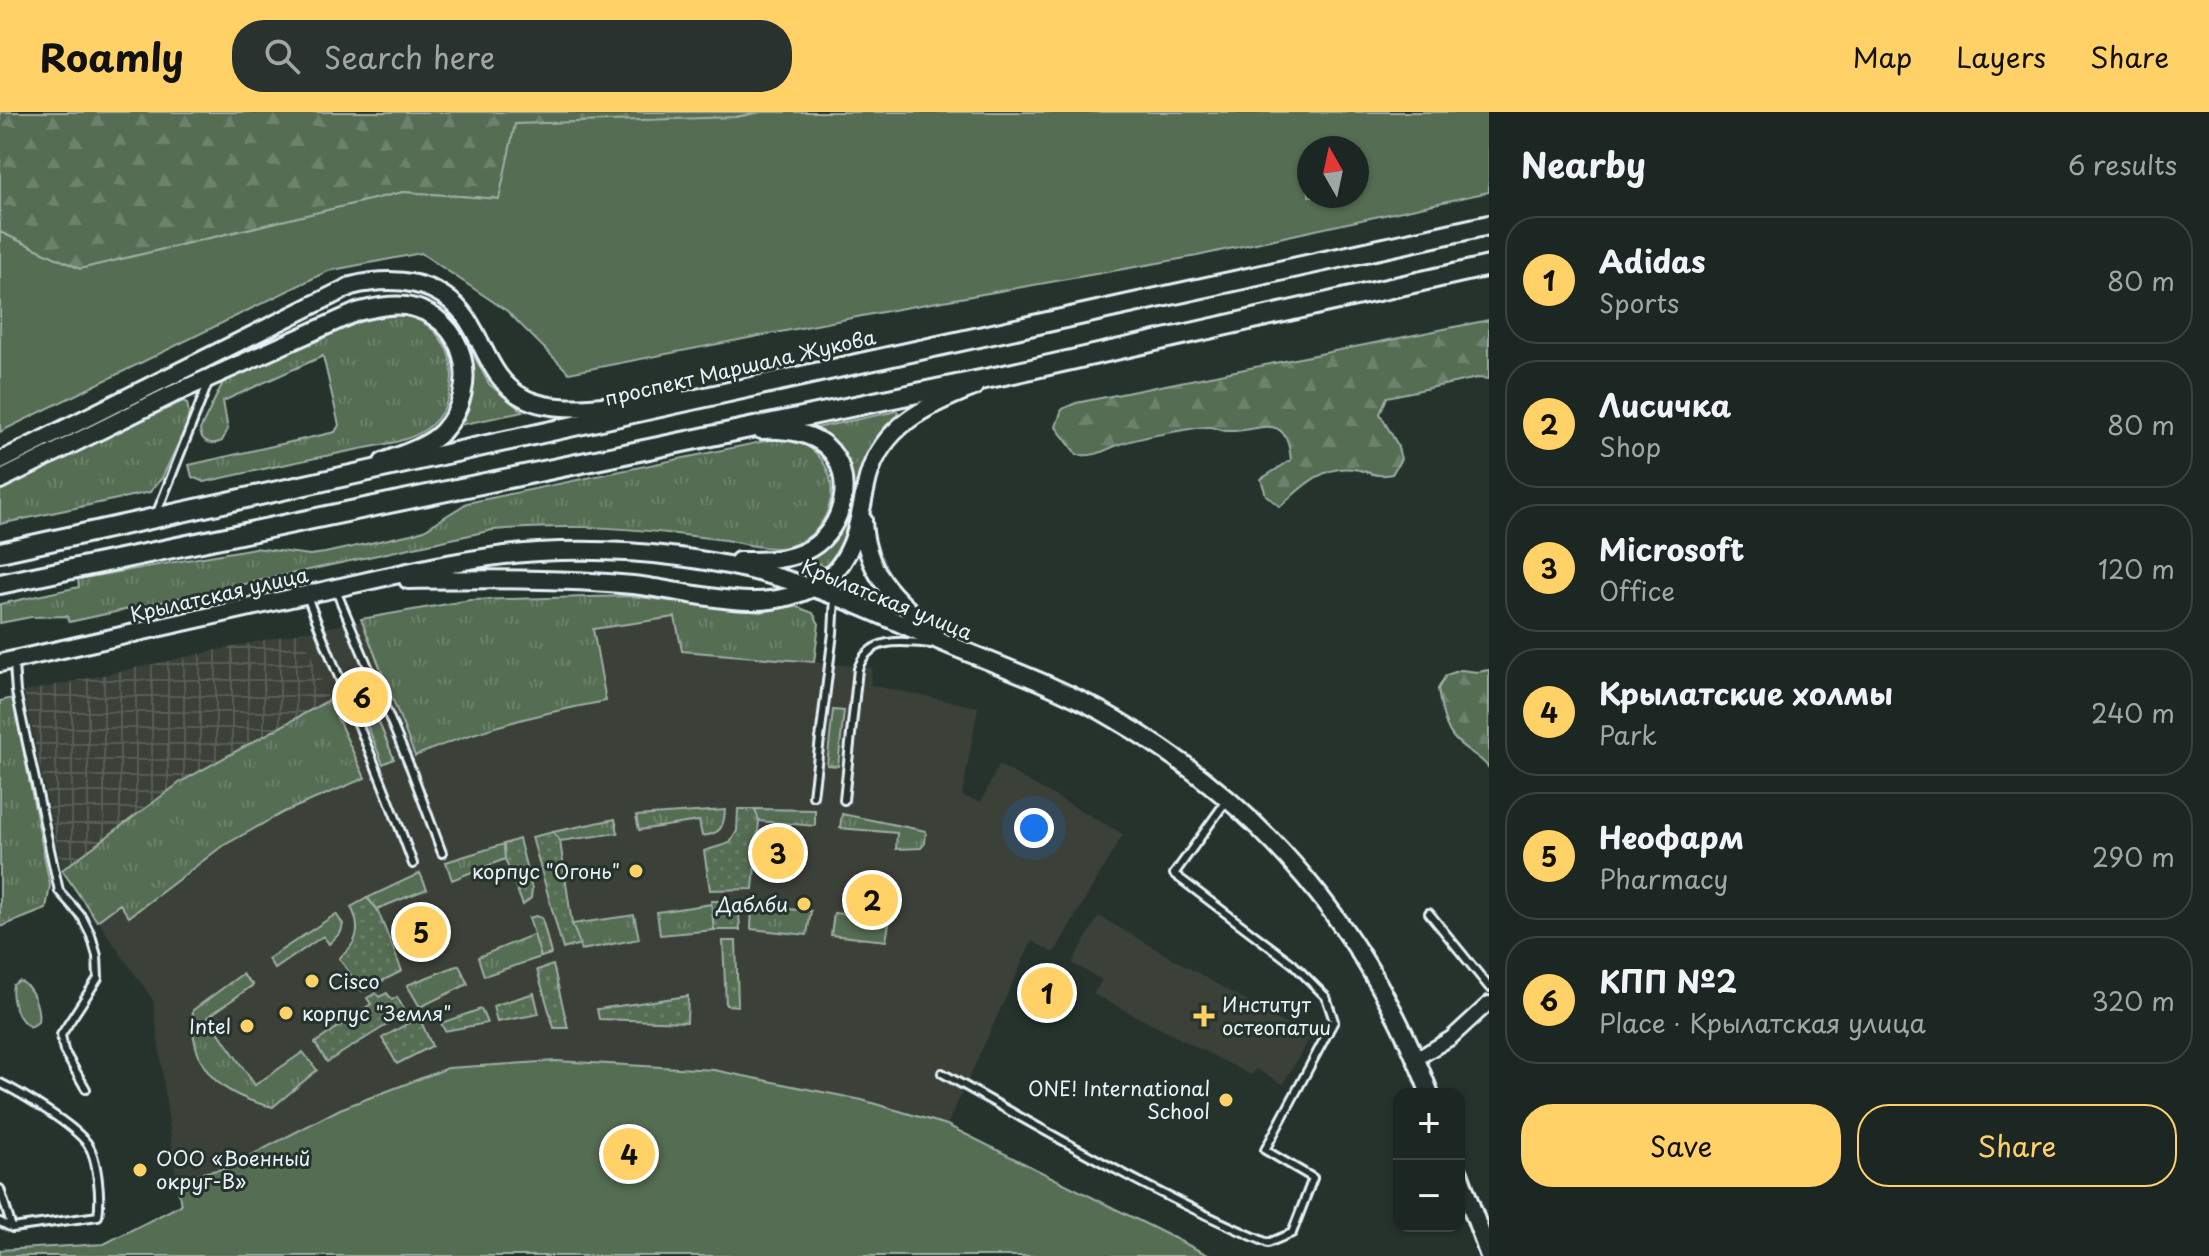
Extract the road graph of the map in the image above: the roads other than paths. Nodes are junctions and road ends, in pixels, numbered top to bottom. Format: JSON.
{"nodes":[{"id":1,"x":1489,"y":225,"type":"edge"},
{"id":2,"x":1489,"y":266,"type":"edge"},
{"id":3,"x":1009,"y":374,"type":"junction"},
{"id":4,"x":211,"y":377,"type":"junction"},
{"id":5,"x":722,"y":392,"type":"junction"},
{"id":6,"x":740,"y":431,"type":"junction"},
{"id":7,"x":0,"y":461,"type":"edge"},
{"id":8,"x":348,"y":477,"type":"junction"},
{"id":9,"x":0,"y":480,"type":"edge"},
{"id":10,"x":862,"y":511,"type":"junction"},
{"id":11,"x":155,"y":519,"type":"junction"},
{"id":12,"x":0,"y":552,"type":"edge"},
{"id":13,"x":714,"y":562,"type":"junction"},
{"id":14,"x":368,"y":581,"type":"junction"},
{"id":15,"x":0,"y":584,"type":"edge"},
{"id":16,"x":335,"y":588,"type":"junction"},
{"id":17,"x":813,"y":588,"type":"junction"},
{"id":18,"x":307,"y":595,"type":"junction"},
{"id":19,"x":835,"y":597,"type":"junction"},
{"id":20,"x":949,"y":645,"type":"junction"},
{"id":21,"x":7,"y":662,"type":"edge"},
{"id":22,"x":813,"y":796,"type":"dead end"},
{"id":23,"x":844,"y":800,"type":"dead end"},
{"id":24,"x":1227,"y":800,"type":"junction"},
{"id":25,"x":442,"y":853,"type":"dead end"},
{"id":26,"x":413,"y":864,"type":"dead end"},
{"id":27,"x":1429,"y":913,"type":"dead end"},
{"id":28,"x":1489,"y":987,"type":"edge"},
{"id":29,"x":1489,"y":1003,"type":"edge"},
{"id":30,"x":1416,"y":1059,"type":"junction"},
{"id":31,"x":942,"y":1073,"type":"dead end"},
{"id":32,"x":0,"y":1083,"type":"edge"},
{"id":33,"x":1428,"y":1088,"type":"edge"},
{"id":34,"x":86,"y":1089,"type":"dead end"},
{"id":35,"x":0,"y":1189,"type":"edge"},
{"id":36,"x":1465,"y":1190,"type":"edge"},
{"id":37,"x":0,"y":1222,"type":"edge"},
{"id":38,"x":12,"y":1228,"type":"junction"},
{"id":39,"x":1489,"y":1256,"type":"edge"}],
"edges":[{"from":1,"to":5,"type":"main road","name":"проспект Маршала Жукова"},
{"from":2,"to":3,"type":"main road"},
{"from":3,"to":6,"type":"main road"},
{"from":3,"to":10,"type":"main road"},
{"from":4,"to":8,"type":"main road"},
{"from":4,"to":9,"type":"main road"},
{"from":4,"to":11,"type":"lane"},
{"from":5,"to":7,"type":"main road"},
{"from":5,"to":8,"type":"main road","name":"проспект Маршала Жукова"},
{"from":6,"to":13,"type":"main road"},
{"from":6,"to":15,"type":"main road"},
{"from":8,"to":11,"type":"main road","name":"проспект Маршала Жукова"},
{"from":10,"to":17,"type":"main road"},
{"from":10,"to":20,"type":"main road"},
{"from":11,"to":12,"type":"main road","name":"проспект Маршала Жукова"},
{"from":13,"to":14,"type":"main road","name":"Крылатская улица"},
{"from":13,"to":17,"type":"main road","name":"Крылатская улица"},
{"from":14,"to":16,"type":"main road","name":"Крылатская улица"},
{"from":14,"to":17,"type":"main road"},
{"from":16,"to":18,"type":"main road","name":"Крылатская улица"},
{"from":16,"to":25,"type":"lane"},
{"from":17,"to":19,"type":"main road","name":"Крылатская улица"},
{"from":18,"to":21,"type":"main road","name":"Крылатская улица"},
{"from":18,"to":26,"type":"lane"},
{"from":19,"to":20,"type":"main road","name":"Крылатская улица"},
{"from":19,"to":22,"type":"lane"},
{"from":20,"to":23,"type":"lane"},
{"from":20,"to":24,"type":"main road","name":"Крылатская улица"},
{"from":21,"to":34,"type":"lane"},
{"from":24,"to":30,"type":"main road","name":"Крылатская улица"},
{"from":24,"to":31,"type":"lane"},
{"from":27,"to":28,"type":"lane"},
{"from":29,"to":30,"type":"street"},
{"from":30,"to":33,"type":"main road","name":"Крылатская улица"},
{"from":32,"to":38,"type":"lane"},
{"from":35,"to":38,"type":"lane"},
{"from":36,"to":39,"type":"main road"},
{"from":37,"to":38,"type":"lane"}]}
